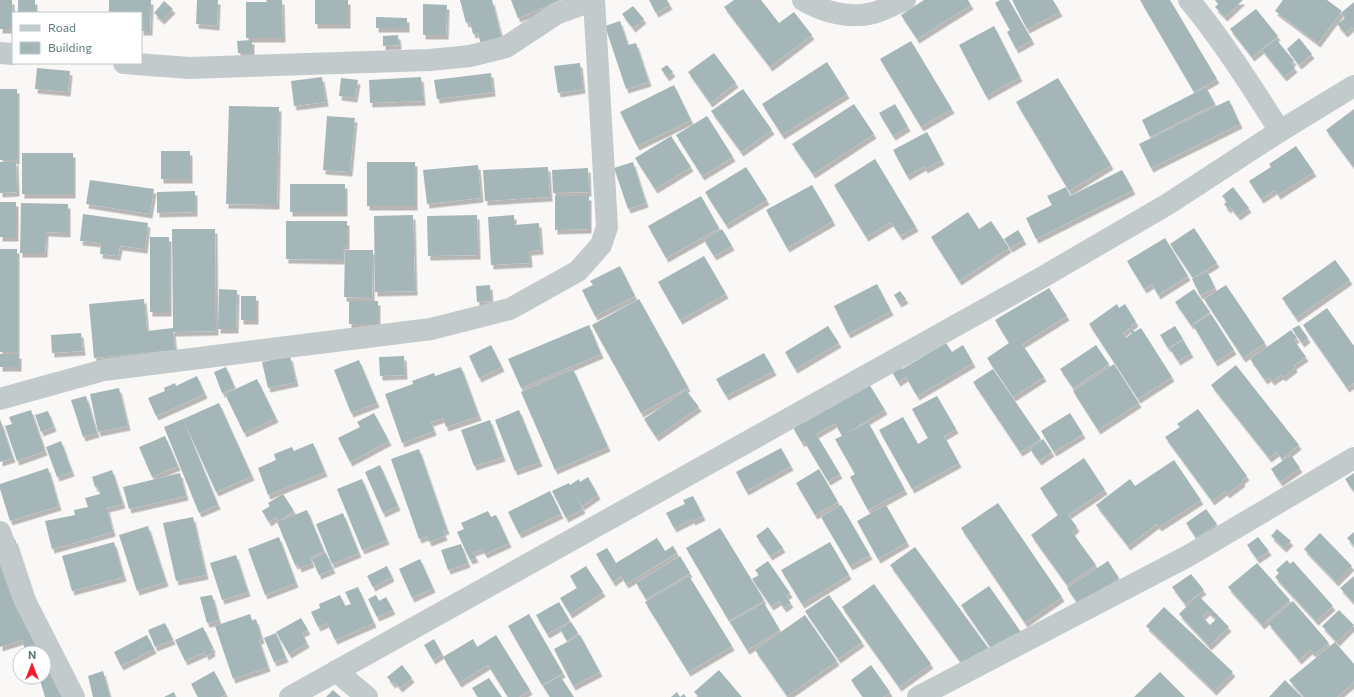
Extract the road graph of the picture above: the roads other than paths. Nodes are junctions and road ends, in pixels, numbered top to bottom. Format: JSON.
{"nodes":[{"id":1,"x":594,"y":0,"type":"edge"},
{"id":2,"x":803,"y":0,"type":"edge"},
{"id":3,"x":905,"y":0,"type":"edge"},
{"id":4,"x":1189,"y":0,"type":"edge"},
{"id":5,"x":0,"y":53,"type":"edge"},
{"id":6,"x":12,"y":54,"type":"edge"},
{"id":7,"x":137,"y":64,"type":"edge"},
{"id":8,"x":1354,"y":86,"type":"edge"},
{"id":9,"x":1280,"y":131,"type":"junction"},
{"id":10,"x":0,"y":399,"type":"edge"},
{"id":11,"x":1354,"y":458,"type":"edge"},
{"id":12,"x":0,"y":532,"type":"edge"},
{"id":13,"x":336,"y":671,"type":"junction"},
{"id":14,"x":74,"y":697,"type":"edge"},
{"id":15,"x":290,"y":697,"type":"edge"},
{"id":16,"x":367,"y":697,"type":"edge"},
{"id":17,"x":918,"y":697,"type":"edge"}],
"edges":[{"from":1,"to":7,"type":"street"},
{"from":1,"to":10,"type":"street"},
{"from":2,"to":3,"type":"street"},
{"from":4,"to":9,"type":"street"},
{"from":5,"to":6,"type":"street"},
{"from":8,"to":9,"type":"street"},
{"from":9,"to":13,"type":"street"},
{"from":11,"to":17,"type":"street"},
{"from":12,"to":14,"type":"street"},
{"from":13,"to":15,"type":"street"},
{"from":13,"to":16,"type":"street"}]}
